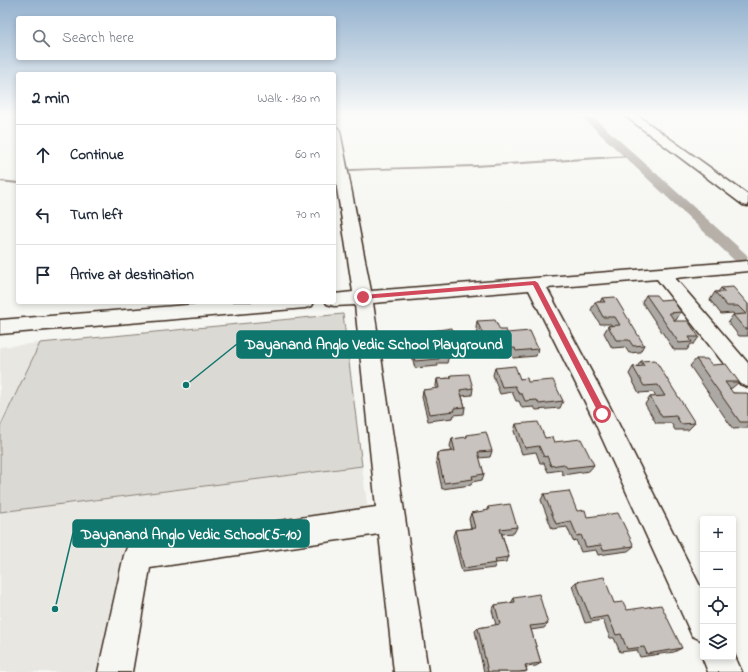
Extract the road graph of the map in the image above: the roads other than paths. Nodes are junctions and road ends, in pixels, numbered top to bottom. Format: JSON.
{"nodes":[{"id":1,"x":336,"y":146,"type":"edge"},
{"id":2,"x":673,"y":146,"type":"edge"},
{"id":3,"x":748,"y":202,"type":"edge"},
{"id":4,"x":748,"y":266,"type":"edge"},
{"id":5,"x":661,"y":273,"type":"junction"},
{"id":6,"x":535,"y":283,"type":"junction"},
{"id":7,"x":363,"y":297,"type":"junction"},
{"id":8,"x":336,"y":300,"type":"edge"},
{"id":9,"x":282,"y":304,"type":"edge"},
{"id":10,"x":0,"y":327,"type":"edge"},
{"id":11,"x":748,"y":378,"type":"edge"},
{"id":12,"x":390,"y":519,"type":"junction"},
{"id":13,"x":703,"y":624,"type":"edge"},
{"id":14,"x":719,"y":660,"type":"edge"},
{"id":15,"x":115,"y":672,"type":"edge"},
{"id":16,"x":411,"y":672,"type":"edge"},
{"id":17,"x":725,"y":672,"type":"edge"}],
"edges":[{"from":1,"to":7,"type":"street"},
{"from":2,"to":3,"type":"street"},
{"from":4,"to":5,"type":"street"},
{"from":5,"to":6,"type":"street"},
{"from":5,"to":11,"type":"street"},
{"from":6,"to":7,"type":"street"},
{"from":6,"to":13,"type":"street"},
{"from":7,"to":8,"type":"street"},
{"from":7,"to":12,"type":"street"},
{"from":9,"to":10,"type":"street"},
{"from":12,"to":15,"type":"street"},
{"from":12,"to":16,"type":"street"},
{"from":14,"to":17,"type":"street"}]}
